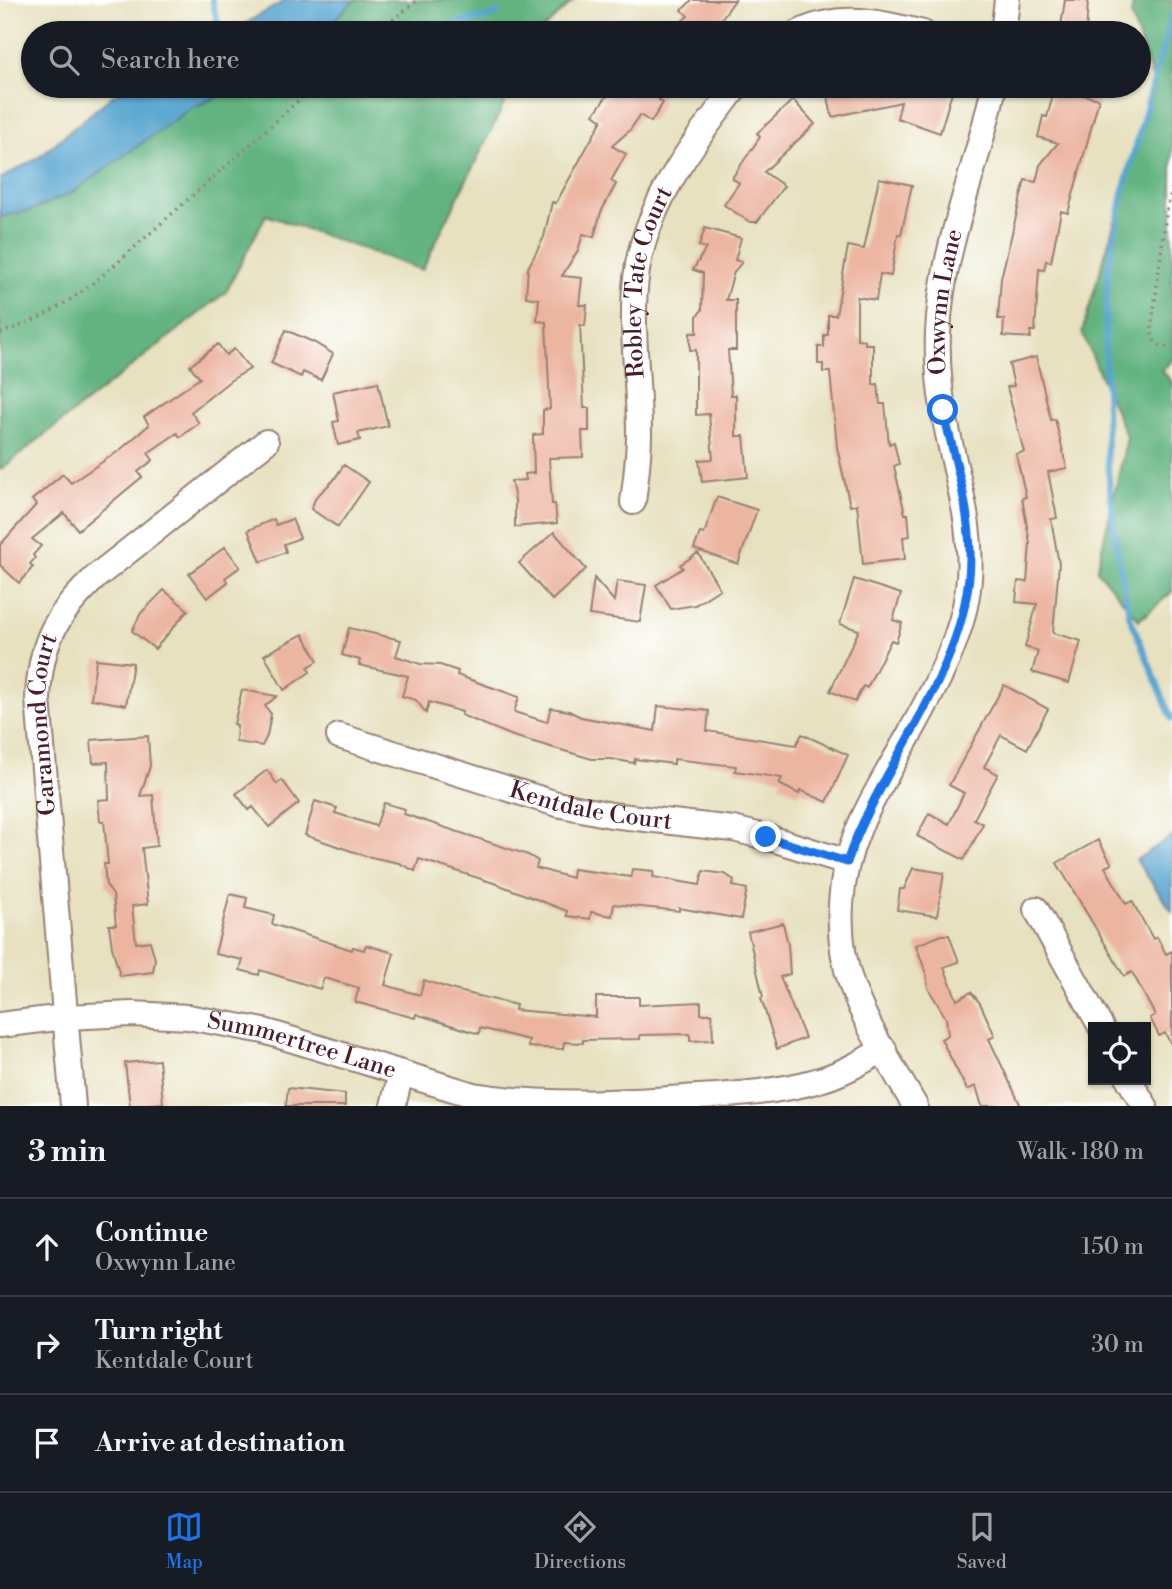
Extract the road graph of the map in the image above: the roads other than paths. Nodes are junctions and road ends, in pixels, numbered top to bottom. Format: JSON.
{"nodes":[{"id":1,"x":1007,"y":0,"type":"edge"},
{"id":2,"x":834,"y":21,"type":"edge"},
{"id":3,"x":876,"y":21,"type":"edge"},
{"id":4,"x":1004,"y":21,"type":"edge"},
{"id":5,"x":728,"y":98,"type":"edge"},
{"id":6,"x":990,"y":98,"type":"edge"},
{"id":7,"x":266,"y":442,"type":"dead end"},
{"id":8,"x":633,"y":502,"type":"dead end"},
{"id":9,"x":339,"y":736,"type":"dead end"},
{"id":10,"x":847,"y":862,"type":"junction"},
{"id":11,"x":1037,"y":909,"type":"dead end"},
{"id":12,"x":65,"y":1017,"type":"junction"},
{"id":13,"x":1098,"y":1022,"type":"edge"},
{"id":14,"x":0,"y":1025,"type":"edge"},
{"id":15,"x":884,"y":1049,"type":"junction"},
{"id":16,"x":401,"y":1073,"type":"junction"},
{"id":17,"x":1132,"y":1085,"type":"edge"},
{"id":18,"x":696,"y":1102,"type":"edge"},
{"id":19,"x":73,"y":1106,"type":"edge"},
{"id":20,"x":393,"y":1106,"type":"edge"},
{"id":21,"x":915,"y":1106,"type":"edge"},
{"id":22,"x":1145,"y":1106,"type":"edge"}],
"edges":[{"from":1,"to":4,"type":"street"},
{"from":2,"to":3,"type":"street"},
{"from":5,"to":8,"type":"street","name":"Robley Tate Court"},
{"from":6,"to":10,"type":"street","name":"Oxwynn Lane"},
{"from":7,"to":12,"type":"street","name":"Garamond Court"},
{"from":9,"to":10,"type":"street","name":"Kentdale Court"},
{"from":10,"to":15,"type":"street","name":"Oxwynn Lane"},
{"from":11,"to":13,"type":"street"},
{"from":12,"to":14,"type":"street","name":"Summertree Lane"},
{"from":12,"to":16,"type":"street","name":"Summertree Lane"},
{"from":12,"to":19,"type":"street","name":"Garamond Court"},
{"from":15,"to":18,"type":"street","name":"Summertree Lane"},
{"from":15,"to":21,"type":"street","name":"Oxwynn Lane"},
{"from":16,"to":18,"type":"street","name":"Summertree Lane"},
{"from":16,"to":20,"type":"street"},
{"from":17,"to":22,"type":"street"}]}
